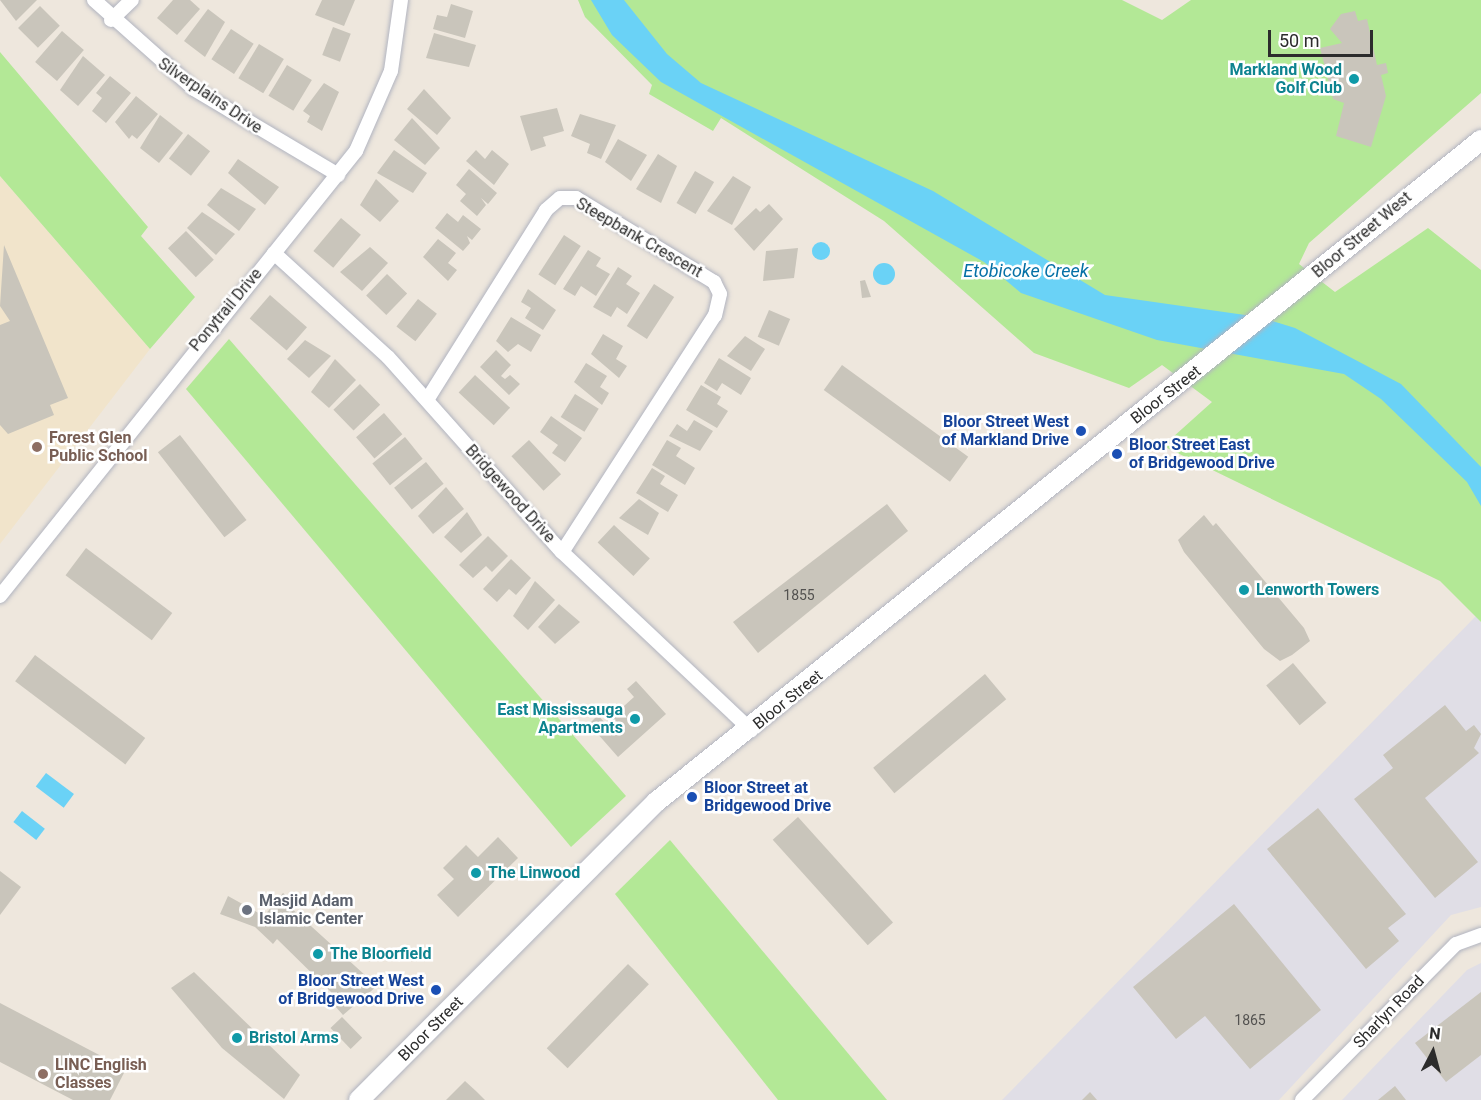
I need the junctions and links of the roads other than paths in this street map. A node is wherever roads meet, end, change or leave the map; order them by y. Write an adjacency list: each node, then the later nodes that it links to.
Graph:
1 (94, 0): 4 (street, Silverplains Drive)
2 (132, 0): 4 (street)
3 (401, 0): 6 (street, Ponytrail Drive)
4 (111, 20): 6 (street, Silverplains Drive)
5 (1481, 140): 8 (main road, Bloor Street West)
6 (338, 175): 7 (street, Ponytrail Drive)
7 (274, 253): 9 (street, Bridgewood Drive); 11 (street, Ponytrail Drive)
8 (1246, 333): 12 (main road, Bloor Street)
9 (427, 400): 10 (street, Bridgewood Drive); 10 (street, Steepbank Crescent)
10 (562, 552): 12 (street, Bridgewood Drive)
11 (0, 596)
12 (752, 730): 14 (main road, Bloor Street)
13 (1481, 935): 15 (street, Sharlyn Road)
14 (359, 1100)
15 (1302, 1100)

